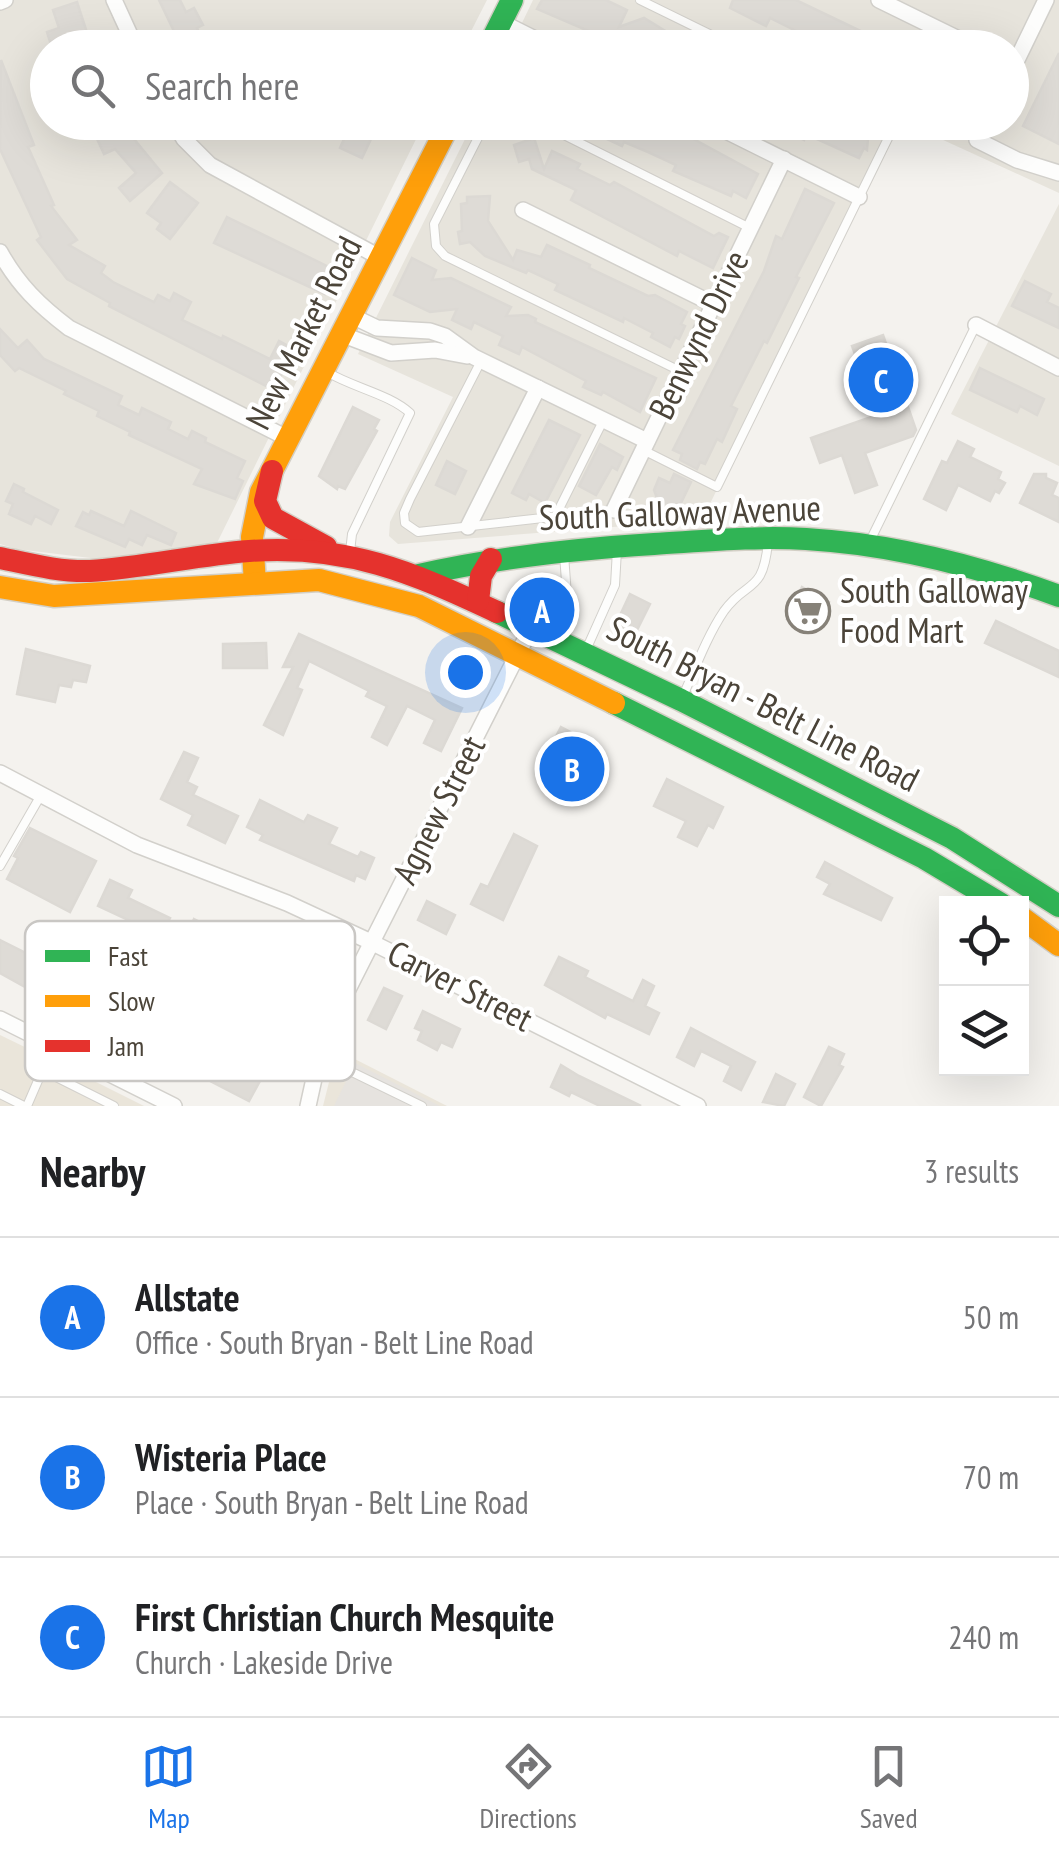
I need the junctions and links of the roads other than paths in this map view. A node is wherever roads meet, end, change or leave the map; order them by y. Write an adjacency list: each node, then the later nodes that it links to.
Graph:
1 (114, 0): 7 (street)
2 (512, 0): 6 (main road)
3 (640, 0): 10 (lane)
4 (878, 0): 11 (street)
5 (1046, 0): 12 (street)
6 (500, 22): 8 (main road); 9 (street)
7 (128, 30)
8 (496, 30)
9 (516, 30)
10 (701, 30)
11 (940, 30)
12 (1029, 33)
13 (185, 140): 26 (street)
14 (441, 140): 26 (main road, New Market Road)
15 (477, 140): 33 (lane)
16 (574, 140): 24 (lane)
17 (744, 140): 20 (street)
18 (884, 140): 22 (lane)
19 (977, 140): 21 (street)
20 (784, 160): 22 (street); 24 (street, Benwynd Drive)
21 (1059, 173)
22 (859, 197): 37 (lane)
23 (523, 210): 27 (street)
24 (750, 228): 27 (street, Benwynd Drive)
25 (0, 252): 36 (street)
26 (381, 258): 28 (main road, New Market Road)
27 (713, 304): 33 (street, Benwynd Drive)
28 (346, 324): 30 (street); 30 (street); 32 (main road, New Market Road)
29 (976, 325): 31 (street); 44 (lane)
30 (478, 359): 34 (street); 41 (lane)
31 (1059, 368)
32 (323, 370): 36 (main road, New Market Road); 47 (lane)
33 (680, 371): 37 (street, Benwynd Drive)
34 (538, 388): 35 (street); 41 (street)
35 (604, 420): 37 (street); 40 (lane)
36 (289, 439): 38 (main road, New Market Road)
37 (645, 445): 39 (street, Benwynd Drive)
38 (272, 471): 46 (main road, New Market Road); 47 (main road)
39 (614, 510): 40 (lane)
40 (554, 519): 41 (lane)
41 (468, 527)
42 (768, 538): 43 (main road, South Galloway Avenue); 44 (main road, South Galloway Avenue); 59 (lane)
43 (617, 546): 45 (main road, South Galloway Avenue); 58 (lane)
44 (868, 547): 54 (main road, South Galloway Avenue)
45 (564, 550): 48 (main road, South Galloway Avenue); 56 (lane)
46 (252, 551): 47 (main road, South Bryan - Belt Line Road); 49 (main road, South Bryan - Belt Line Road); 52 (main road, New Market Road)
47 (350, 556): 50 (main road, South Bryan - Belt Line Road)
48 (492, 558): 50 (main road, South Galloway Avenue); 55 (main road)
49 (8, 560): 53 (main road)
50 (420, 575): 51 (main road, South Galloway Avenue); 55 (main road, South Bryan - Belt Line Road)
51 (319, 580): 52 (main road, South Bryan - Belt Line Road); 57 (main road, South Bryan - Belt Line Road)
52 (255, 582): 53 (main road, South Bryan - Belt Line Road)
53 (3, 594)
54 (1059, 596)
55 (478, 601): 56 (main road, South Bryan - Belt Line Road)
56 (538, 631): 57 (street, Agnew Street); 58 (main road, South Bryan - Belt Line Road)
57 (518, 654): 60 (main road, South Bryan - Belt Line Road); 69 (street, Agnew Street)
58 (584, 654): 59 (main road, South Bryan - Belt Line Road)
59 (681, 700): 60 (main road); 65 (main road, South Bryan - Belt Line Road)
60 (667, 729): 64 (main road, South Bryan - Belt Line Road)
61 (0, 773): 62 (street, Carver Street)
62 (41, 795): 63 (lane); 66 (street, Carver Street)
63 (0, 866)
64 (988, 896)
65 (1059, 906)
66 (325, 921)
67 (1029, 923): 70 (main road)
68 (355, 935): 69 (street, Carver Street)
69 (371, 942): 71 (street, Agnew Street); 85 (street, Carver Street)
70 (1059, 945)
71 (355, 974)
72 (0, 1019): 73 (street)
73 (25, 1031)
74 (355, 1073): 84 (lane)
75 (39, 1081): 80 (lane)
76 (63, 1081): 81 (lane)
77 (124, 1081): 82 (street)
78 (314, 1081): 83 (street, Agnew Street)
79 (0, 1094): 80 (lane)
80 (25, 1106)
81 (114, 1106)
82 (174, 1106)
83 (308, 1106)
84 (422, 1106)
85 (698, 1106)

